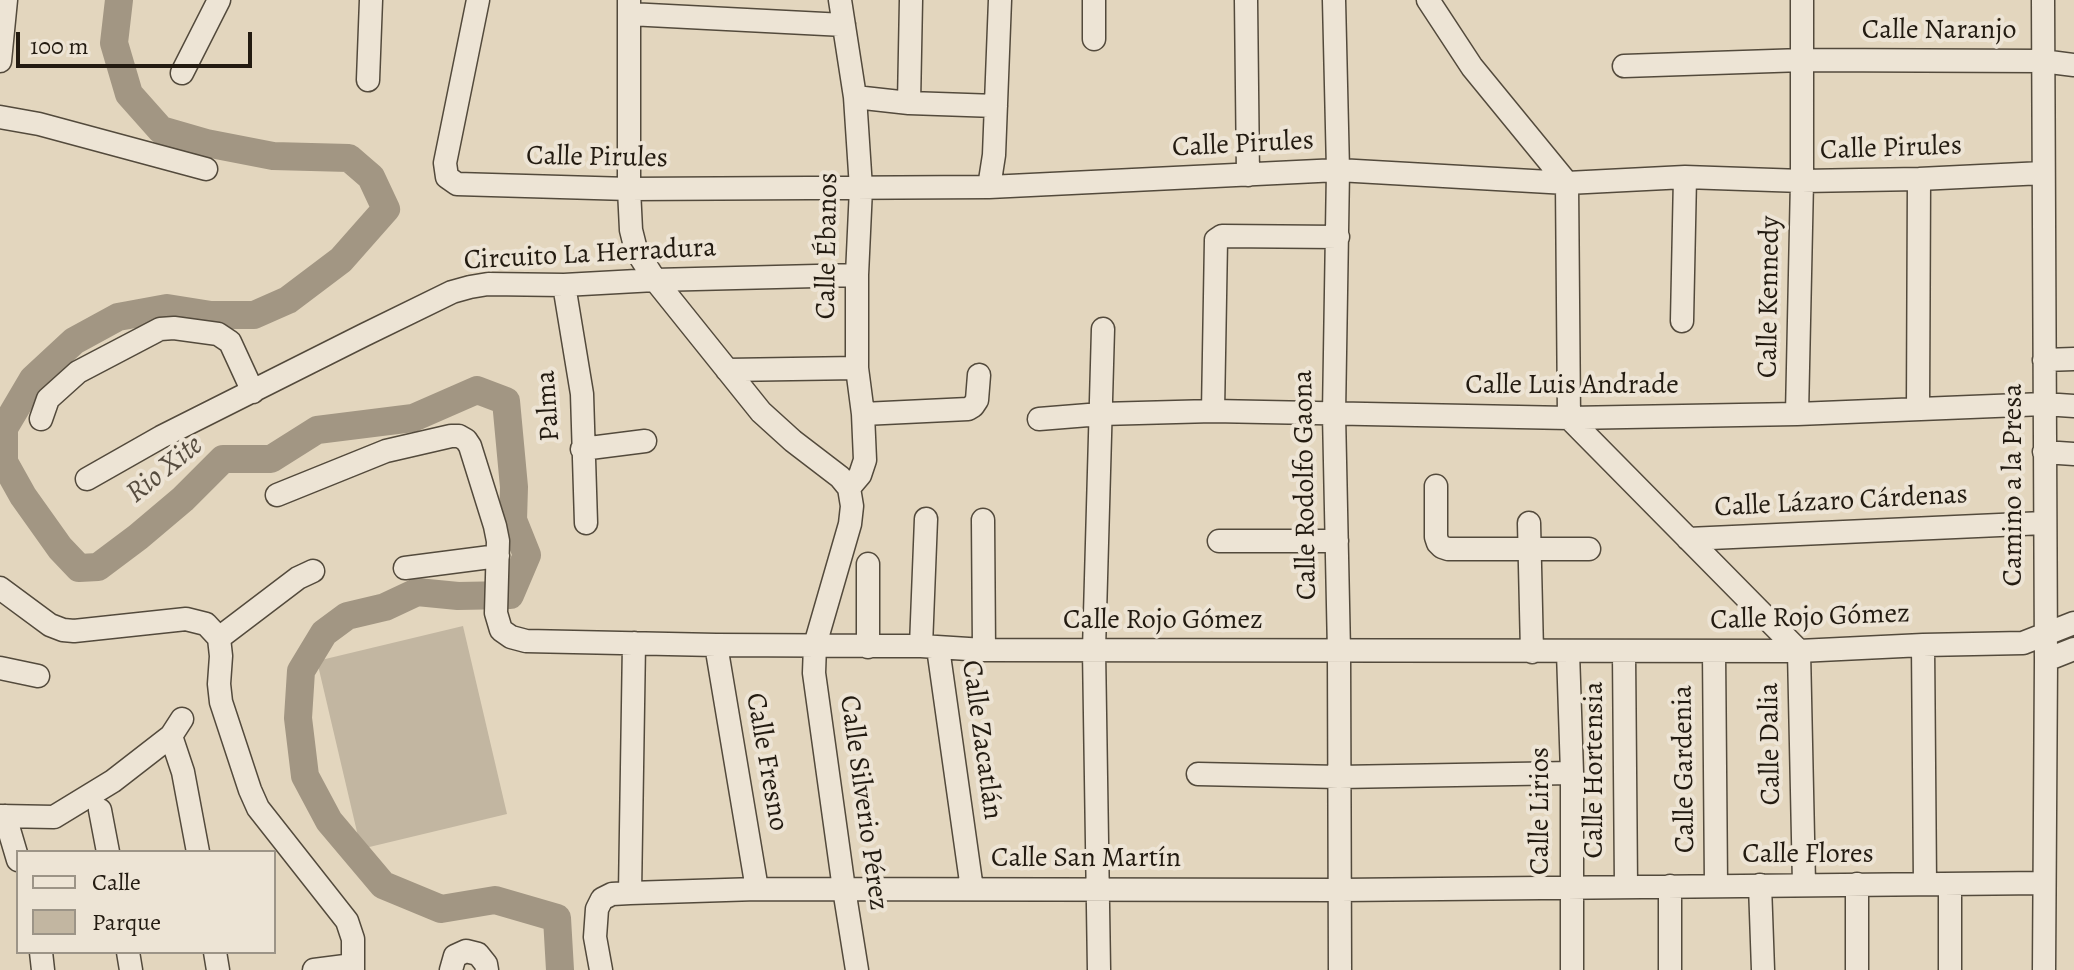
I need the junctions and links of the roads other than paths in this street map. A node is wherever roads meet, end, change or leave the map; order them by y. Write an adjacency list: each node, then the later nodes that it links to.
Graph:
1 (6, 0): 18 (street)
2 (219, 0): 22 (street)
3 (371, 0): 23 (street)
4 (478, 0): 38 (street, Calle Pirules)
5 (840, 0): 15 (street, Calle Ébanos)
6 (911, 0): 25 (street)
7 (1000, 0): 26 (street)
8 (1094, 0): 16 (street)
9 (1246, 0): 31 (street)
10 (1334, 0): 29 (street, Calle Rodolfo Gaona)
11 (1428, 0): 35 (street)
12 (1802, 0): 17 (street, Calle Kennedy)
13 (2043, 0): 19 (street, Camino a la Presa)
14 (629, 7): 15 (street); 38 (street)
15 (844, 25): 24 (street, Calle Ébanos)
16 (1094, 39)
17 (1803, 60): 19 (street, Calle Naranjo); 21 (street, Calle Naranjo); 34 (street, Calle Kennedy)
18 (0, 61)
19 (2042, 61): 20 (street, Calle Naranjo); 30 (street, Camino a la Presa)
20 (2074, 65)
21 (1624, 66)
22 (182, 73)
23 (368, 80)
24 (855, 97): 25 (street); 37 (street, Calle Ébanos)
25 (909, 103): 26 (street)
26 (996, 106): 36 (street)
27 (0, 117): 28 (street)
28 (206, 169)
29 (1338, 170): 31 (street, Calle Pirules); 35 (street, Calle Pirules); 39 (street, Calle Rodolfo Gaona)
30 (2043, 173): 33 (street, Calle Pirules); 46 (street, Camino a la Presa)
31 (1248, 175): 36 (street, Calle Pirules)
32 (1685, 177): 34 (street, Calle Pirules); 35 (street, Calle Pirules); 43 (street)
33 (1919, 179): 34 (street, Calle Pirules); 53 (street)
34 (1802, 181): 58 (street, Calle Kennedy)
35 (1567, 183): 59 (street)
36 (989, 187): 37 (street, Calle Pirules)
37 (861, 188): 38 (street, Calle Pirules); 40 (street, Calle Ébanos)
38 (629, 189): 41 (street)
39 (1338, 237): 54 (street); 57 (street, Calle Rodolfo Gaona)
40 (857, 275): 41 (street, Circuito La Herradura); 47 (street, Calle Ébanos)
41 (655, 280): 42 (street, Circuito La Herradura); 48 (street)
42 (564, 285): 50 (street, Circuito La Herradura); 63 (street, Palma)
43 (1682, 321)
44 (1103, 329): 56 (street)
45 (2074, 359): 46 (street)
46 (2044, 360): 51 (street, Camino a la Presa)
47 (857, 368): 48 (street); 55 (street, Calle Ébanos)
48 (727, 370): 68 (street)
49 (979, 375): 55 (street)
50 (253, 392): 60 (street); 66 (street, Circuito La Herradura)
51 (2044, 404): 52 (street, Calle Luis Andrade); 53 (street, Calle Luis Andrade); 64 (street, Camino a la Presa)
52 (2074, 406)
53 (1918, 409): 58 (street, Calle Luis Andrade)
54 (1213, 411): 56 (street, Calle Luis Andrade); 57 (street, Calle Luis Andrade)
55 (863, 414): 68 (street, Calle Ébanos)
56 (1101, 414): 61 (street, Calle Luis Andrade); 96 (street)
57 (1334, 414): 59 (street, Calle Luis Andrade); 77 (street, Calle Rodolfo Gaona)
58 (1797, 414): 59 (street, Calle Luis Andrade)
59 (1569, 418): 75 (street)
60 (41, 419)
61 (1039, 419)
62 (645, 441): 63 (street)
63 (582, 449): 72 (street, Palma)
64 (2044, 452): 65 (street); 74 (street, Camino a la Presa)
65 (2074, 454)
66 (87, 479)
67 (1436, 486): 78 (street)
68 (849, 488): 90 (street, Calle Silverio Pérez)
69 (277, 495): 81 (street, Calle Rojo Gómez)
70 (926, 519): 93 (street, Calle Zacatlán)
71 (983, 520): 95 (street)
72 (586, 523)
73 (1529, 523): 78 (street)
74 (2044, 523): 75 (street, Calle Lázaro Cárdenas); 86 (street, Camino a la Presa)
75 (1688, 539): 98 (street)
76 (1219, 541): 77 (street)
77 (1337, 541): 99 (street, Calle Rodolfo Gaona)
78 (1530, 549): 79 (street); 100 (street)
79 (1589, 549)
80 (868, 564): 92 (street)
81 (497, 566): 82 (street); 88 (street, Calle Rojo Gómez)
82 (405, 568)
83 (313, 571): 87 (street)
84 (0, 588): 87 (street)
85 (2074, 623): 86 (street, Calle Rojo Gómez)
86 (2045, 635): 91 (street, Calle Rojo Gómez); 103 (street, Camino a la Presa)
87 (219, 638): 130 (street)
88 (634, 643): 89 (street, Calle Rojo Gómez); 129 (street)
89 (716, 645): 90 (street, Calle Rojo Gómez); 125 (street, Calle Fresno)
90 (815, 645): 92 (street, Calle Rojo Gómez); 126 (street, Calle Silverio Pérez)
91 (1923, 645): 98 (street, Calle Rojo Gómez); 117 (street)
92 (868, 647): 93 (street, Calle Rojo Gómez)
93 (929, 647): 95 (street, Calle Rojo Gómez); 127 (street, Calle Zacatlán)
94 (2074, 649): 103 (street)
95 (984, 650): 96 (street, Calle Rojo Gómez)
96 (1094, 650): 99 (street, Calle Rojo Gómez); 124 (street)
97 (1714, 651): 98 (street, Calle Rojo Gómez); 102 (street, Calle Rojo Gómez); 119 (street, Calle Gardenia)
98 (1799, 651): 115 (street, Calle Dalia)
99 (1339, 652): 100 (street, Calle Rojo Gómez); 108 (street, Calle Rodolfo Gaona)
100 (1532, 652): 101 (street, Calle Rojo Gómez)
101 (1568, 652): 102 (street, Calle Rojo Gómez); 106 (street, Calle Lirios)
102 (1624, 653): 121 (street, Calle Hortensia)
103 (2046, 660): 114 (street, Camino a la Presa)
104 (0, 668): 105 (street)
105 (38, 676)
106 (1572, 773): 108 (street); 123 (street, Calle Lirios)
107 (1198, 774): 108 (street)
108 (1339, 777): 128 (street, Calle Rodolfo Gaona)
109 (2, 816): 110 (street); 113 (street)
110 (54, 817): 111 (street); 112 (street)
111 (107, 850)
112 (198, 850)
113 (16, 854)
114 (2044, 883): 118 (street, Calle Flores); 143 (street, Camino a la Presa)
115 (1804, 884): 116 (street, Calle Flores); 120 (street, Calle Flores)
116 (1857, 884): 117 (street, Calle Flores); 141 (street)
117 (1925, 884): 118 (street, Calle Flores)
118 (1950, 884): 142 (street)
119 (1716, 885): 120 (street, Calle Flores); 122 (street, Calle Flores)
120 (1760, 885): 140 (street)
121 (1626, 886): 122 (street, Calle Flores); 123 (street, Calle Flores)
122 (1670, 886): 139 (street)
123 (1572, 887): 128 (street, Calle San Martín); 138 (street, Calle Lirios)
124 (1098, 888): 127 (street, Calle San Martín); 128 (street, Calle San Martín); 136 (street)
125 (757, 889): 126 (street, Calle San Martín); 129 (street, Calle San Martín)
126 (844, 889): 127 (street, Calle San Martín); 135 (street, Calle Silverio Pérez)
127 (972, 889)
128 (1340, 890): 137 (street, Calle Rodolfo Gaona)
129 (630, 893): 134 (street, Calle San Martín)
130 (353, 967): 131 (street)
131 (314, 970)
132 (451, 970): 133 (street)
133 (487, 970)
134 (601, 970)
135 (857, 970)
136 (1099, 970)
137 (1340, 970)
138 (1572, 970)
139 (1670, 970)
140 (1763, 970)
141 (1857, 970)
142 (1950, 970)
143 (2044, 970)

